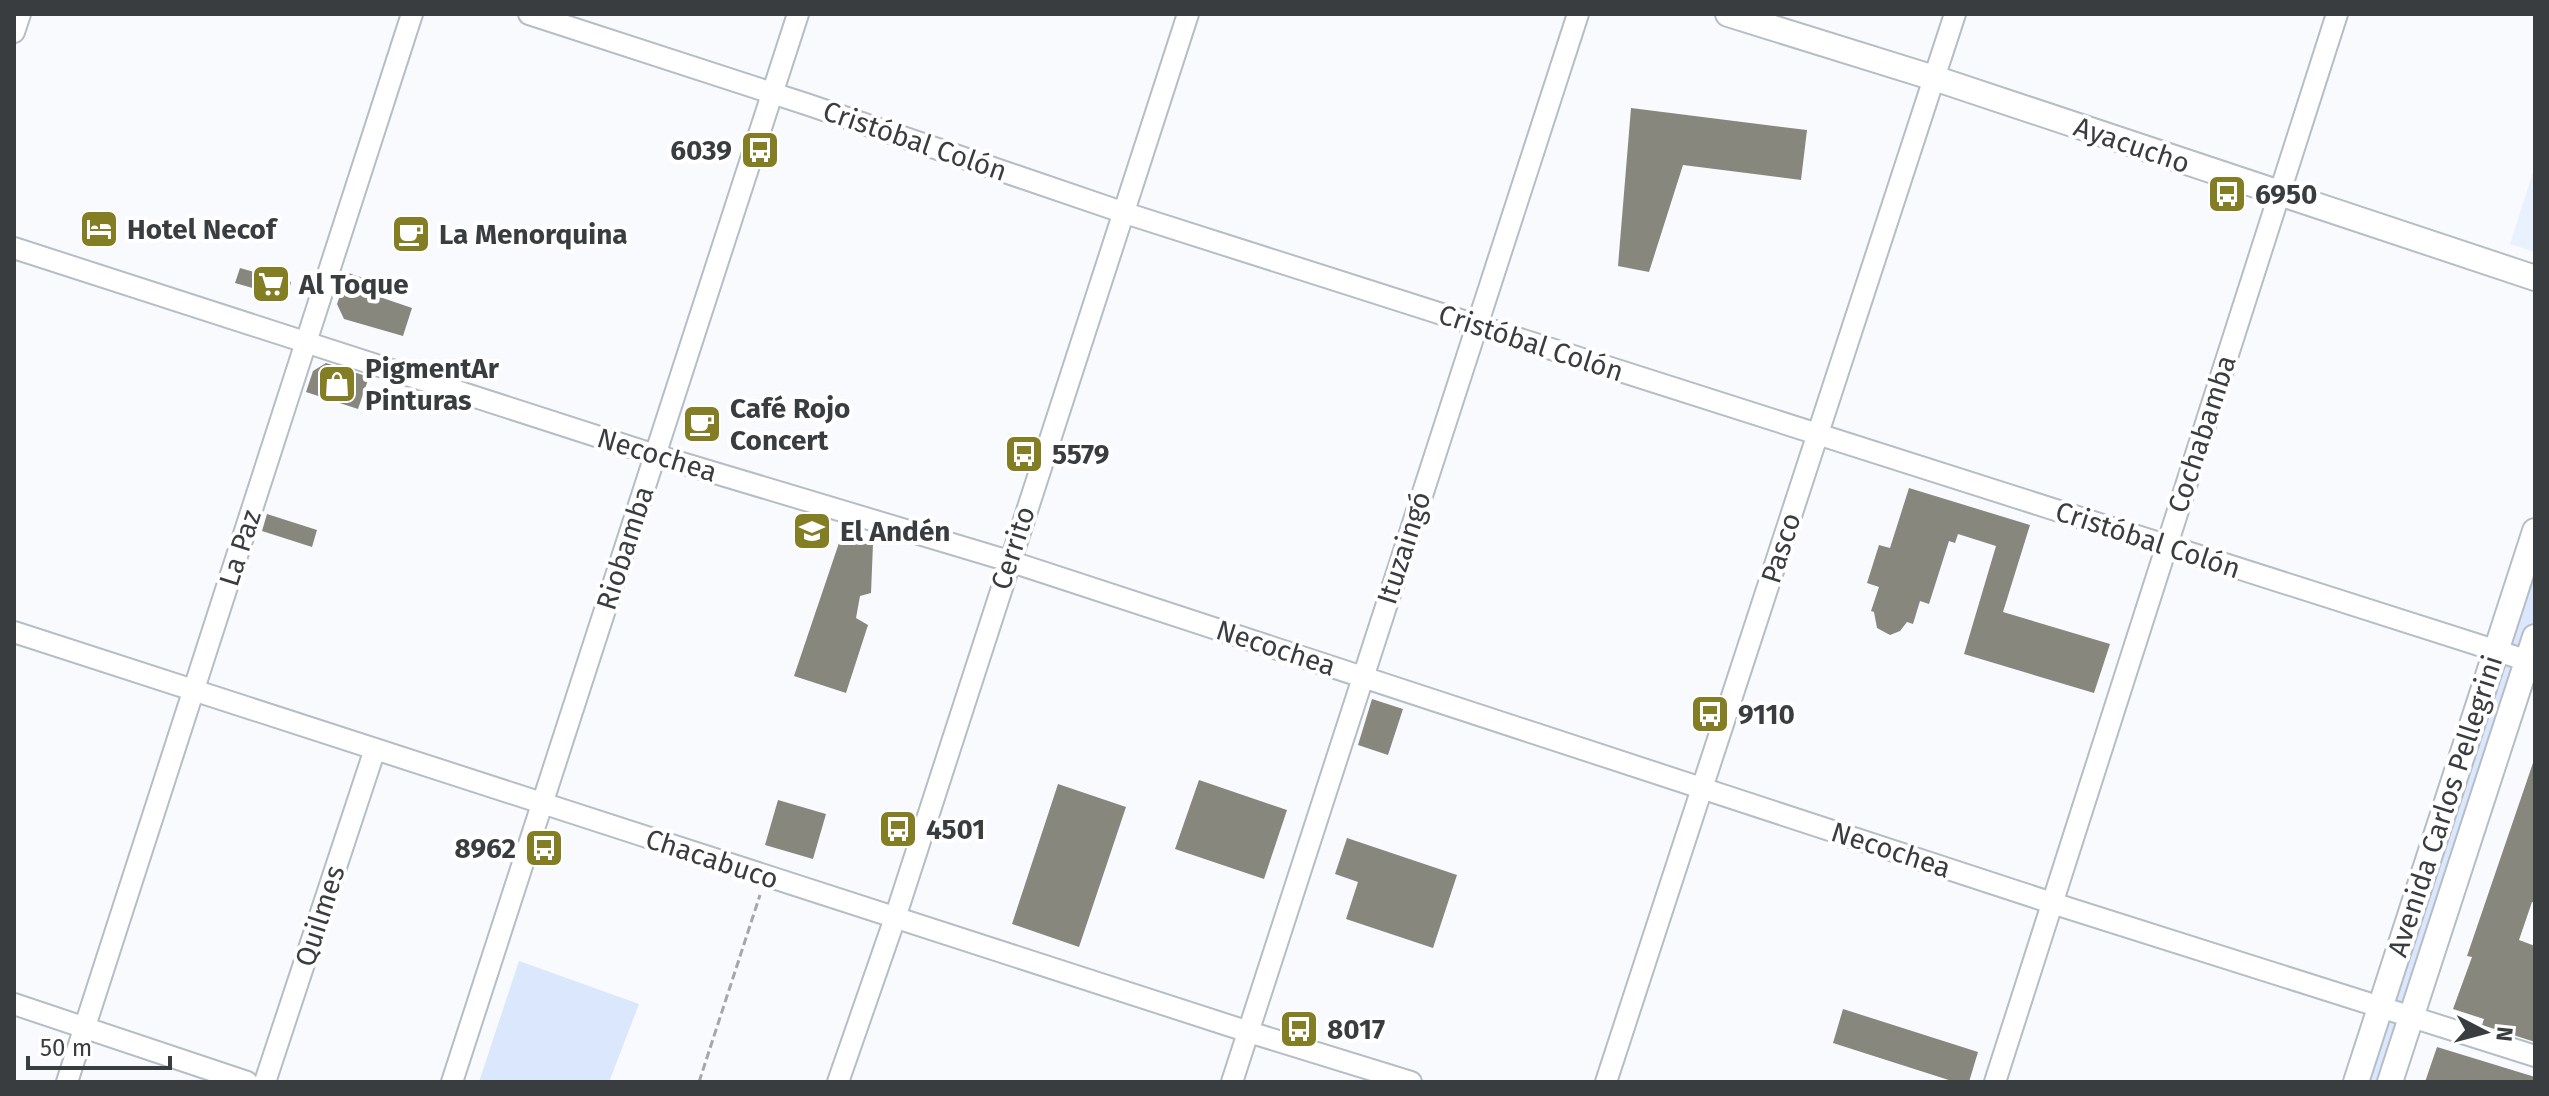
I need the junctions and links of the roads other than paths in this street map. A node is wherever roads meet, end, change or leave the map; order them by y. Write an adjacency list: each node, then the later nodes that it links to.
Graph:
1 (20, 14): 10 (street)
2 (412, 14): 18 (street, La Paz)
3 (529, 14): 12 (street, Cristóbal Colón)
4 (798, 14): 12 (street, Riobamba)
5 (1188, 14): 14 (street, Cerrito)
6 (1578, 14): 17 (street, Ituzaingó)
7 (1728, 14): 11 (main road, Ayacucho)
8 (1955, 14): 11 (street, Pasco)
9 (2337, 14): 13 (street, Cochabamba)
10 (14, 32)
11 (1934, 78): 13 (main road, Ayacucho); 19 (street, Pasco)
12 (772, 93): 14 (street, Cristóbal Colón); 20 (street, Riobamba)
13 (2280, 195): 16 (main road, Ayacucho); 22 (street, Cochabamba)
14 (1122, 212): 17 (street, Cristóbal Colón); 23 (street, Cerrito)
15 (14, 248): 18 (street, Necochea)
16 (2535, 278)
17 (1476, 325): 19 (street, Cristóbal Colón); 28 (street, Ituzaingó)
18 (306, 342): 20 (street, Necochea); 29 (street, La Paz)
19 (1818, 434): 22 (street, Cristóbal Colón); 31 (street, Pasco)
20 (655, 455): 23 (street, Necochea); 32 (street, Riobamba)
21 (2535, 531): 26 (main road, Avenida Carlos Pellegrini)
22 (2166, 545): 26 (street, Cristóbal Colón); 33 (street, Cochabamba)
23 (1009, 561): 28 (street, Necochea); 34 (street, Cerrito)
24 (14, 632): 29 (street, Chacabuco)
25 (2535, 637): 27 (main road, Avenida Carlos Pellegrini)
26 (2496, 651): 27 (street, Cristóbal Colón); 36 (main road, Avenida Carlos Pellegrini)
27 (2531, 662): 37 (main road, Avenida Carlos Pellegrini)
28 (1362, 677): 31 (street, Necochea); 39 (street, Ituzaingó)
29 (193, 690): 30 (street, Chacabuco); 38 (street, La Paz)
30 (375, 749): 32 (street, Chacabuco); 43 (street, Quilmes)
31 (1702, 788): 33 (street, Necochea); 48 (street, Pasco)
32 (543, 804): 34 (street, Chacabuco); 44 (street, Riobamba)
33 (2052, 903): 36 (street, Necochea); 49 (street, Cochabamba)
34 (895, 918): 39 (street, Chacabuco); 45 (street, Cerrito)
35 (14, 1004): 38 (street)
36 (2380, 1007): 37 (street, Necochea); 50 (main road, Avenida Carlos Pellegrini)
37 (2411, 1016): 40 (street, Necochea); 51 (main road, Avenida Carlos Pellegrini)
38 (85, 1027): 41 (street, La Paz); 42 (street)
39 (1249, 1032): 46 (street, Ituzaingó); 47 (street, Chacabuco)
40 (2535, 1056)
41 (67, 1082)
42 (247, 1082)
43 (265, 1082)
44 (452, 1082)
45 (838, 1082)
46 (1232, 1082)
47 (1411, 1082)
48 (1606, 1082)
49 (1995, 1082)
50 (2356, 1082)
51 (2390, 1082)

